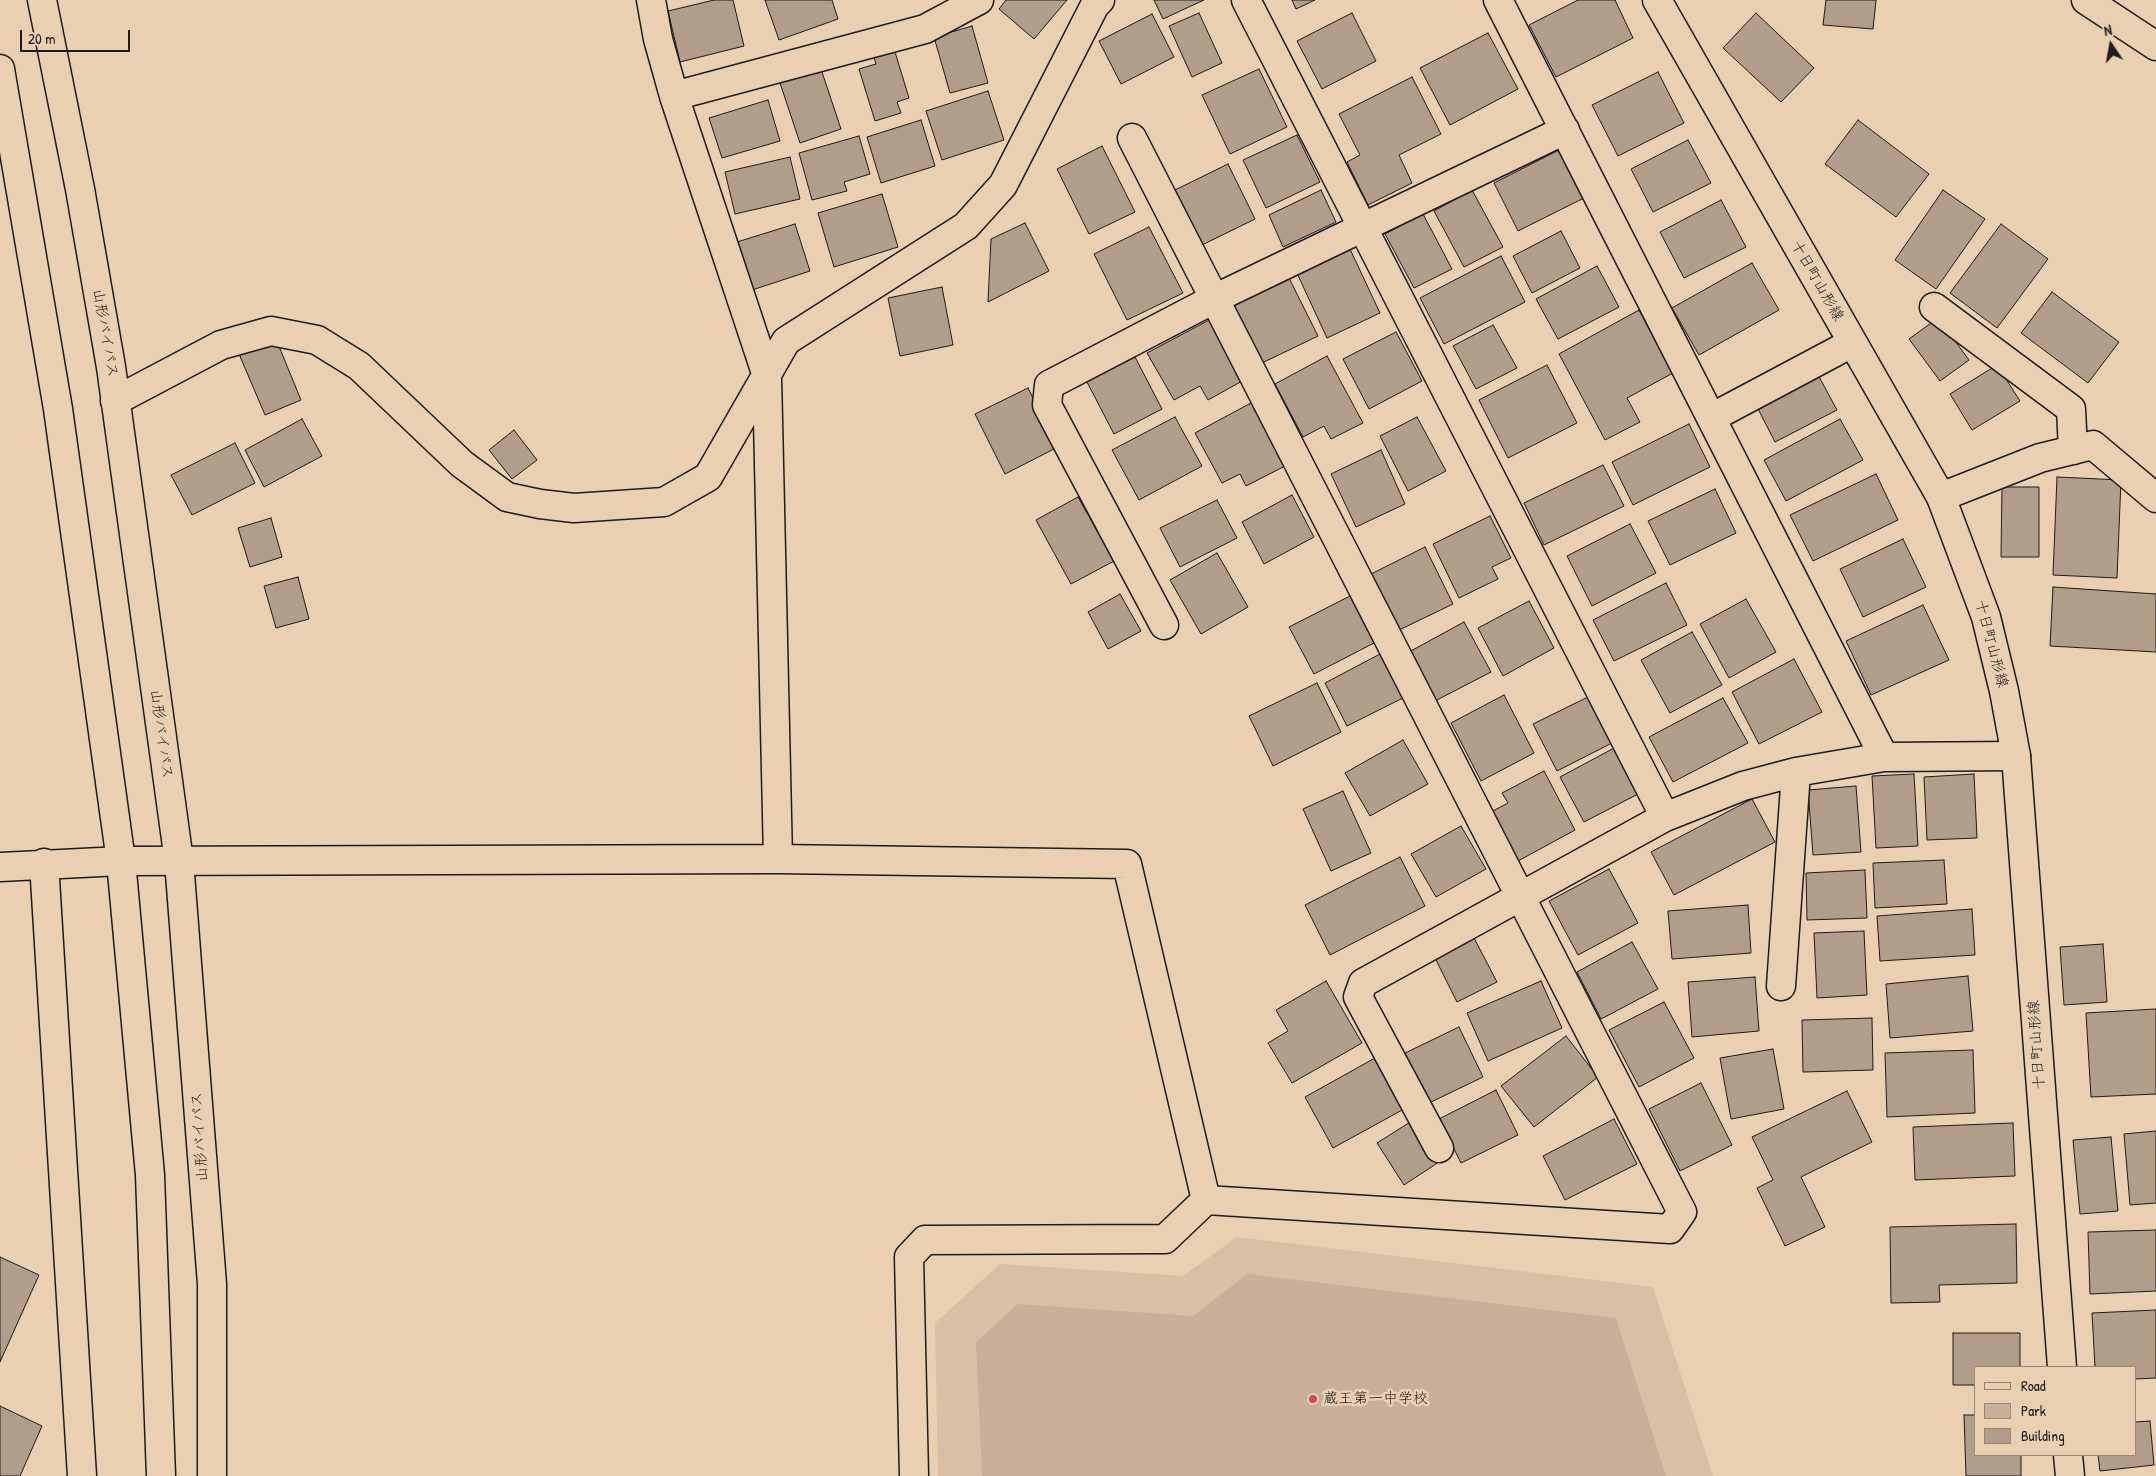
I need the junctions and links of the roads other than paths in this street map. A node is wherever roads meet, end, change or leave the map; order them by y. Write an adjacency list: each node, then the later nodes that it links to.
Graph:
1 (42, 0): 19 (main road, 山形バイパス)
2 (651, 0): 11 (main road)
3 (979, 0): 11 (main road)
4 (1100, 0): 18 (main road)
5 (1246, 0): 14 (main road)
6 (1498, 0): 12 (main road)
7 (1657, 0): 17 (main road, 十日町山形線)
8 (2086, 0): 9 (main road)
9 (2156, 46)
10 (0, 69): 30 (main road)
11 (674, 96): 18 (main road)
12 (1565, 130): 14 (main road); 20 (main road)
13 (1132, 138): 15 (main road)
14 (1362, 228): 15 (main road); 28 (main road)
15 (1214, 299): 24 (main road); 34 (main road)
16 (1934, 307): 21 (main road)
17 (1852, 343): 20 (main road); 22 (main road, 十日町山形線)
18 (767, 376): 19 (main road); 29 (main road)
19 (115, 401): 31 (main road, 山形バイパス)
20 (1711, 418): 26 (main road)
21 (2073, 450): 22 (main road); 23 (main road)
22 (1941, 497): 25 (main road, 十日町山形線)
23 (2156, 498)
24 (1164, 625)
25 (2016, 756): 26 (main road); 38 (main road, 十日町山形線)
26 (1884, 757): 27 (main road)
27 (1796, 772): 28 (main road); 35 (main road)
28 (1665, 817): 34 (main road)
29 (778, 859): 31 (main road); 37 (main road)
30 (121, 861): 31 (main road); 32 (main road); 41 (main road)
31 (179, 861): 42 (main road, 山形バイパス)
32 (44, 863): 33 (main road); 40 (main road)
33 (0, 867)
34 (1520, 897): 36 (main road); 37 (main road)
35 (1782, 986)
36 (1439, 1148)
37 (1206, 1200): 43 (main road)
38 (2062, 1366)
39 (2068, 1456): 44 (main road)
40 (82, 1476)
41 (160, 1476)
42 (212, 1476)
43 (914, 1476)
44 (2070, 1476)

